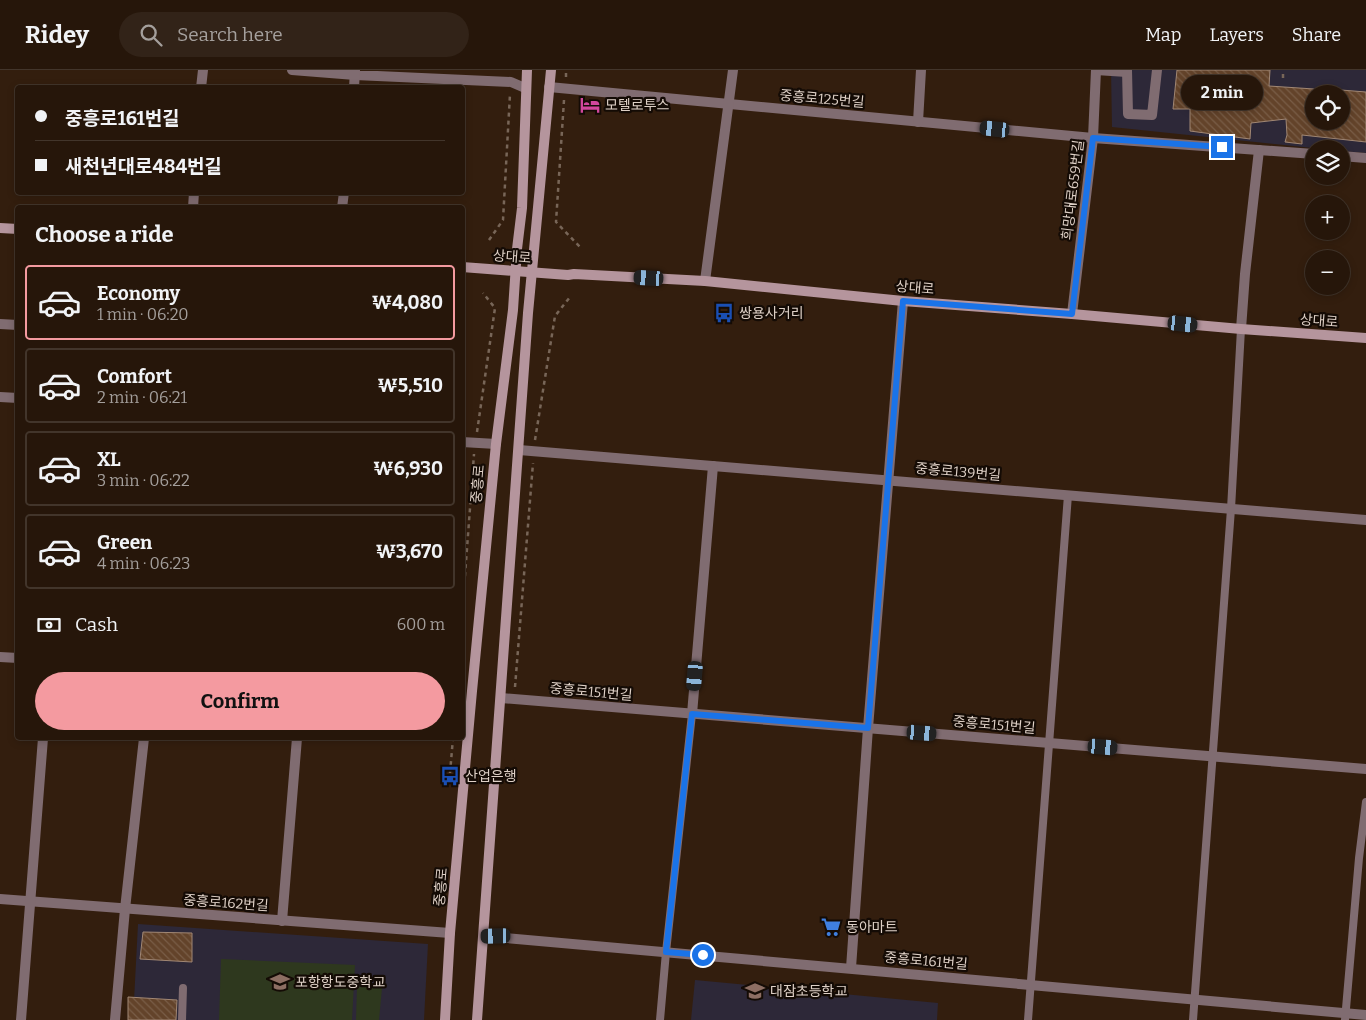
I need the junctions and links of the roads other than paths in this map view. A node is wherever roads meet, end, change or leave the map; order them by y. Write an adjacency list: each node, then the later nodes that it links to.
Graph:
1 (202, 70): 11 (street)
2 (292, 70): 10 (street)
3 (527, 70): 13 (main road, 중흥로)
4 (551, 70): 12 (main road)
5 (733, 70): 14 (street)
6 (921, 70): 15 (street)
7 (1096, 70): 9 (street); 16 (street, 희망대로659번길)
8 (1157, 70): 9 (street)
9 (1127, 71)
10 (355, 73): 13 (street)
11 (201, 85)
12 (549, 87): 14 (street, 중흥로125번길); 25 (main road)
13 (525, 88): 24 (main road, 중흥로)
14 (730, 104): 15 (street, 중흥로125번길); 26 (street)
15 (918, 122): 16 (street, 중흥로125번길)
16 (1093, 138): 17 (street, 중흥로125번길); 28 (street, 희망대로659번길)
17 (1259, 150): 18 (street, 중흥로125번길); 31 (street)
18 (1305, 153)
19 (1350, 157): 20 (street)
20 (1366, 158)
21 (0, 228): 22 (main road)
22 (15, 229)
23 (465, 266): 24 (main road, 상대로)
24 (516, 270): 25 (main road, 상대로); 36 (main road, 중흥로)
25 (532, 272): 26 (main road, 상대로); 37 (main road)
26 (705, 281): 27 (main road, 상대로)
27 (903, 301): 28 (main road, 상대로); 39 (street)
28 (1072, 314): 31 (main road, 상대로)
29 (0, 324): 30 (street)
30 (15, 325)
31 (1241, 329): 32 (main road, 상대로); 41 (lane)
32 (1366, 338)
33 (0, 397): 34 (street)
34 (15, 398)
35 (465, 442): 36 (street)
36 (496, 444): 45 (main road, 중흥로)
37 (519, 450): 38 (street, 중흥로139번길); 46 (main road)
38 (713, 466): 39 (street, 중흥로139번길); 47 (street)
39 (888, 480): 40 (street, 중흥로139번길); 49 (street)
40 (1068, 495): 41 (street, 중흥로139번길); 54 (lane)
41 (1232, 509): 42 (street, 중흥로139번길); 55 (lane)
42 (1366, 520)
43 (0, 657): 44 (street)
44 (15, 658)
45 (467, 696): 48 (main road, 중흥로)
46 (501, 698): 47 (street, 중흥로151번길); 63 (main road)
47 (692, 714): 49 (street, 중흥로151번길); 64 (lane)
48 (465, 724)
49 (868, 728): 54 (street, 중흥로151번길); 65 (street)
50 (43, 740): 59 (street)
51 (144, 740): 60 (street)
52 (297, 740): 61 (street)
53 (464, 740): 62 (main road, 중흥로)
54 (1048, 743): 55 (street, 중흥로151번길); 66 (lane)
55 (1213, 756): 56 (street, 중흥로151번길); 68 (lane)
56 (1366, 769)
57 (1366, 802): 70 (lane)
58 (0, 899): 59 (street, 중흥로162번길)
59 (30, 901): 60 (street, 중흥로162번길); 71 (street)
60 (125, 909): 61 (street, 중흥로162번길); 72 (street)
61 (282, 921): 62 (street, 중흥로162번길)
62 (450, 933): 74 (main road, 중흥로)
63 (484, 936): 64 (street, 중흥로161번길); 75 (main road)
64 (666, 952): 65 (street, 중흥로161번길); 76 (lane)
65 (851, 968): 66 (street, 중흥로161번길)
66 (1030, 984): 68 (street, 중흥로161번길); 77 (lane)
67 (183, 988): 73 (lane)
68 (1196, 999): 70 (street, 중흥로161번길); 78 (lane)
69 (1366, 1015): 70 (street, 중흥로161번길)
70 (1346, 1017)
71 (21, 1020)
72 (115, 1020)
73 (182, 1020)
74 (445, 1020)
75 (476, 1020)
76 (660, 1020)
77 (1028, 1020)
78 (1193, 1020)

